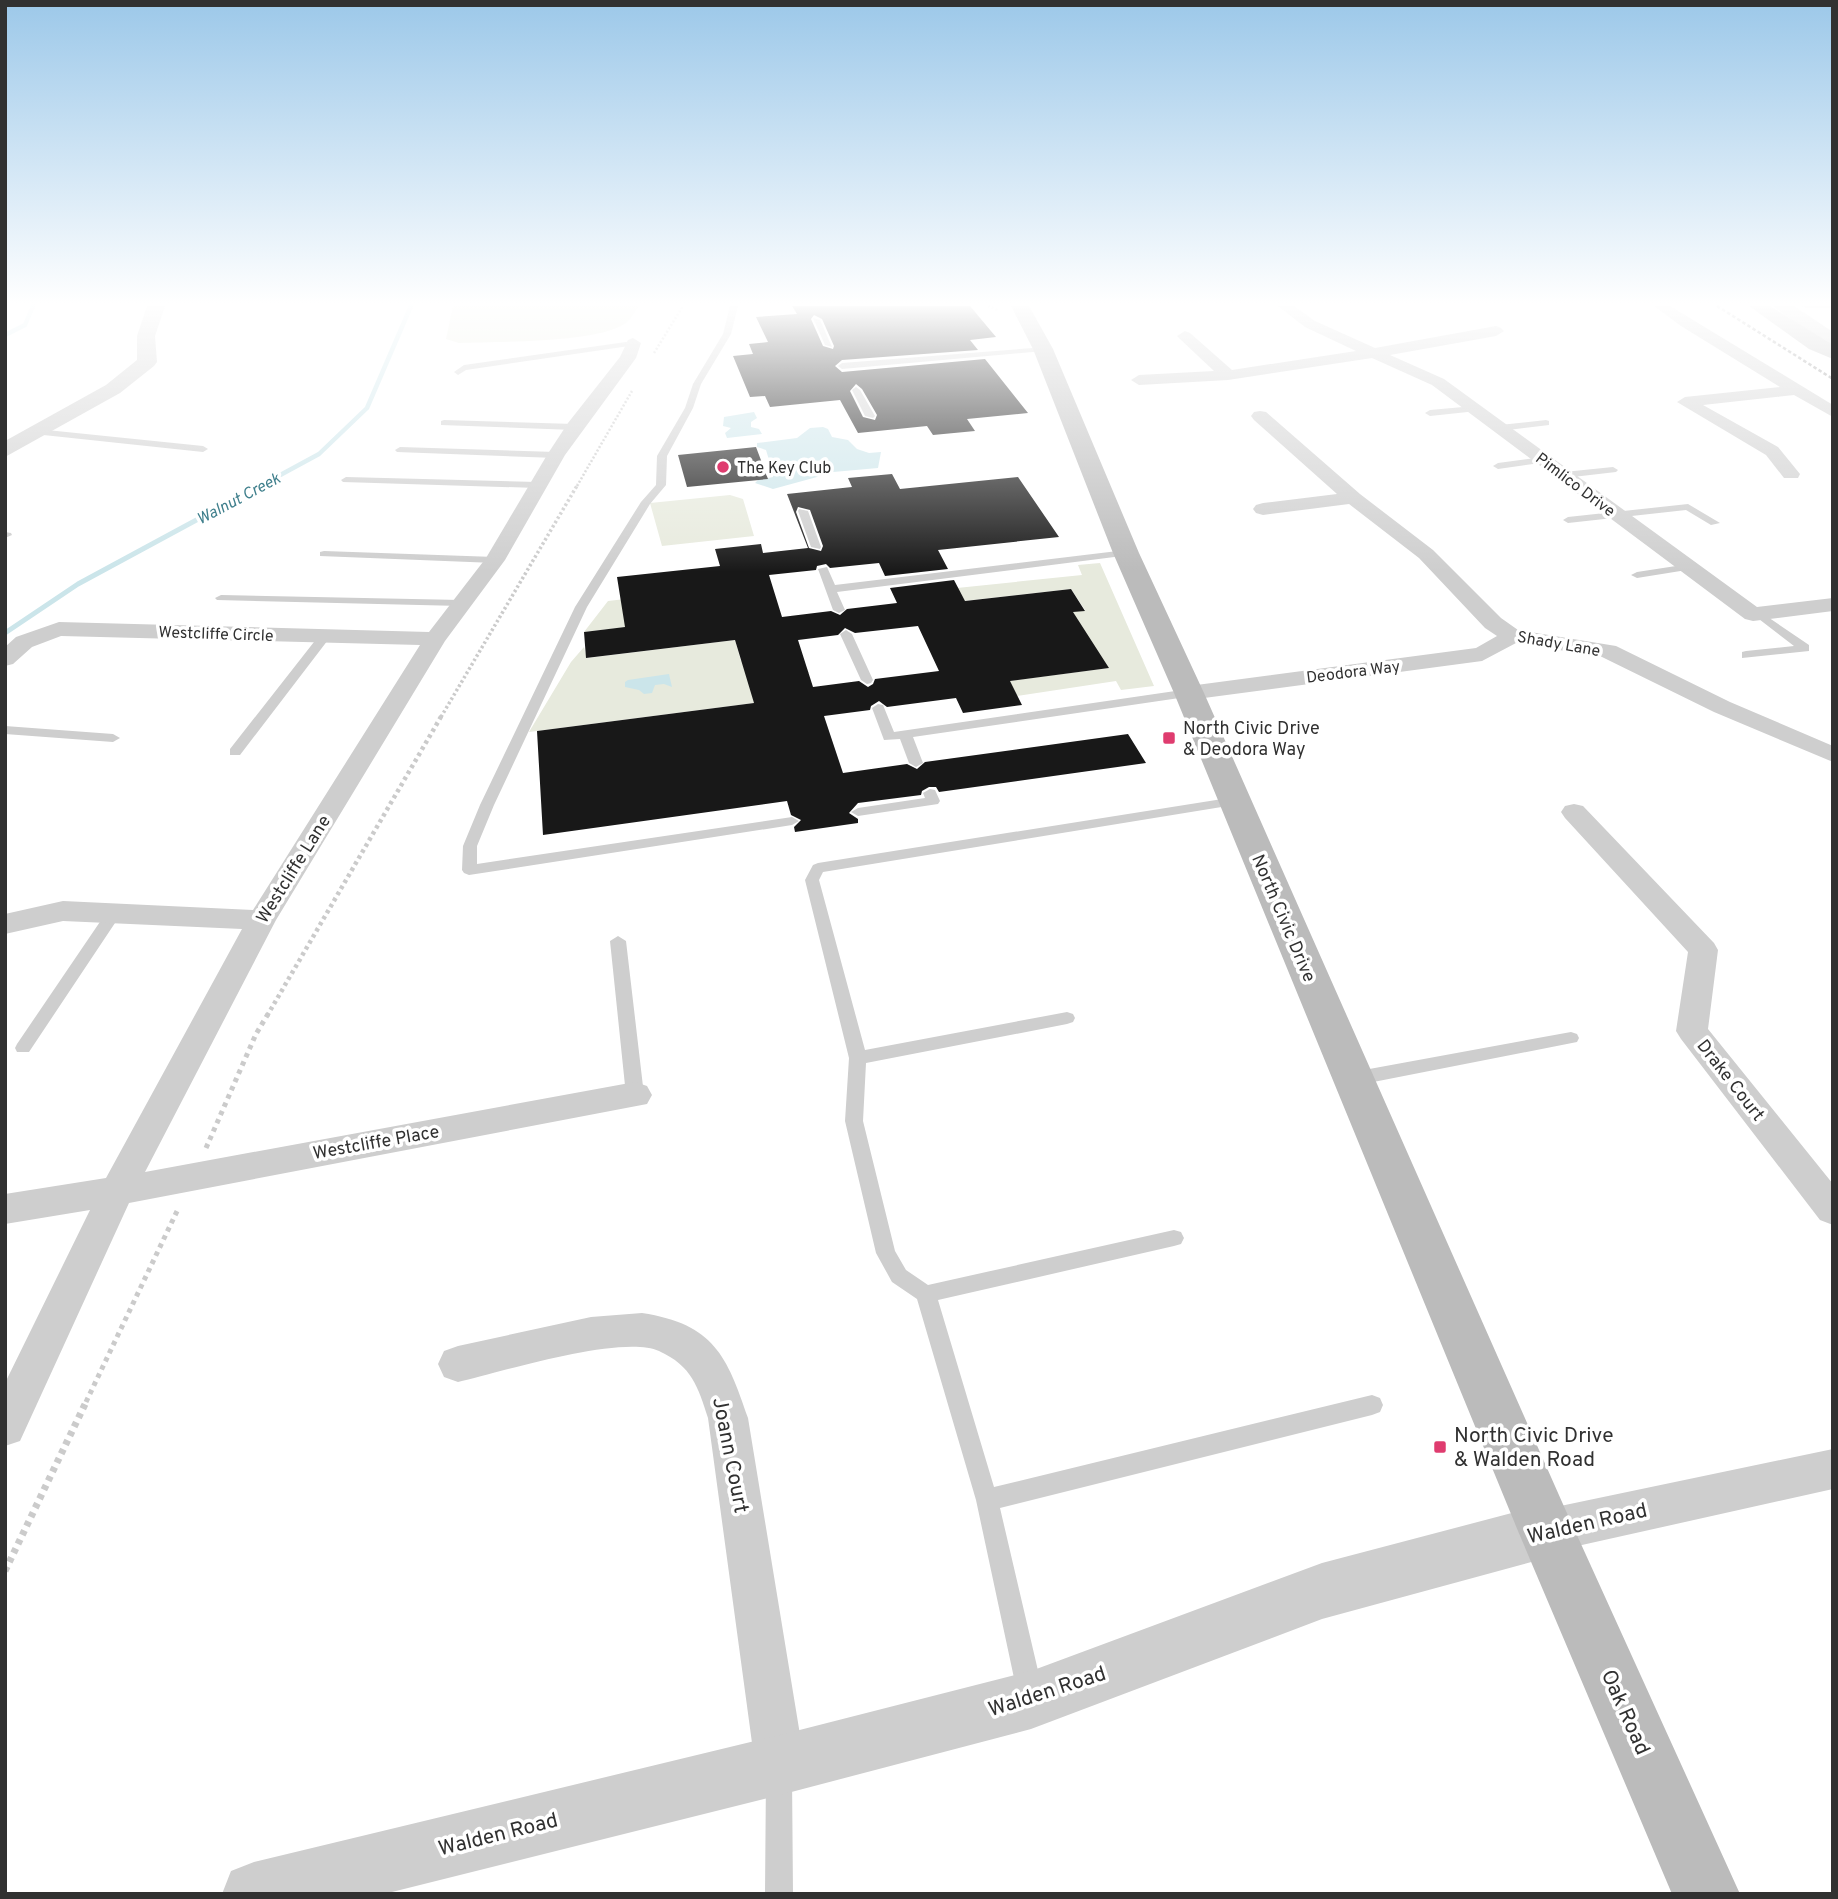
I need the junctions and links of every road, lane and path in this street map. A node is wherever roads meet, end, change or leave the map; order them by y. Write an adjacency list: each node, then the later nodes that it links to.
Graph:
1 (103, 395): 19 (street)
2 (599, 395): 17 (street, Westcliffe Lane)
3 (630, 395): 80 (path)
4 (693, 395): 69 (lane)
5 (858, 395): 13 (lane)
6 (1061, 395): 38 (main road, North Civic Drive)
7 (1455, 395): 10 (street, Pimlico Drive)
8 (1753, 395): 27 (street)
9 (1804, 395): 11 (street)
10 (1474, 409): 12 (lane); 18 (street, Pimlico Drive)
11 (1833, 412)
12 (1430, 414)
13 (870, 416)
14 (1260, 416): 31 (street, Shady Lane)
15 (444, 423): 17 (lane)
16 (1546, 423): 18 (lane)
17 (574, 427): 23 (street, Westcliffe Lane)
18 (1500, 428): 24 (street, Pimlico Drive)
19 (37, 432): 20 (lane); 21 (street)
20 (204, 449)
21 (5, 450)
22 (400, 450): 23 (lane)
23 (556, 455): 30 (street, Westcliffe Lane)
24 (1544, 460): 25 (lane); 28 (street, Pimlico Drive)
25 (1498, 466)
26 (1613, 470): 28 (lane)
27 (1791, 474)
28 (1564, 475): 34 (street, Pimlico Drive)
29 (346, 480): 30 (lane)
30 (537, 485): 40 (street, Westcliffe Lane)
31 (1353, 498): 32 (street); 52 (street, Shady Lane)
32 (1263, 509)
33 (803, 511): 37 (lane)
34 (1616, 513): 35 (lane); 36 (lane); 41 (street, Pimlico Drive)
35 (1569, 520)
36 (1715, 523)
37 (816, 547)
38 (1126, 553): 44 (lane); 57 (main road, North Civic Drive)
39 (324, 554): 40 (lane)
40 (495, 560): 46 (street, Westcliffe Lane)
41 (1689, 567): 43 (lane); 49 (street, Pimlico Drive)
42 (823, 569): 44 (lane)
43 (1637, 575)
44 (831, 589): 48 (lane)
45 (221, 598): 46 (lane)
46 (461, 603): 53 (street, Westcliffe Lane)
47 (1833, 604): 49 (street)
48 (839, 610)
49 (1759, 614): 54 (lane)
50 (846, 634): 56 (lane)
51 (325, 636): 53 (street, Westcliffe Circle); 55 (street, Westcliffe Circle); 62 (lane)
52 (1512, 636): 57 (street, Deodora Way); 63 (street, Shady Lane)
53 (435, 639): 71 (street, Westcliffe Lane)
54 (1746, 655)
55 (5, 659)
56 (867, 680)
57 (1189, 693): 60 (lane); 66 (main road, North Civic Drive)
58 (878, 708): 60 (lane)
59 (5, 730): 61 (lane)
60 (905, 734): 64 (lane)
61 (113, 738)
62 (235, 752)
63 (1833, 755)
64 (916, 763)
65 (930, 793): 67 (lane)
66 (1235, 801): 77 (lane); 78 (main road, North Civic Drive)
67 (858, 812)
68 (1574, 812): 83 (street, Drake Court)
69 (792, 821)
70 (113, 914): 71 (street); 72 (street); 76 (lane)
71 (261, 920): 81 (street, Westcliffe Lane)
72 (5, 924)
73 (618, 941): 79 (lane)
74 (1067, 1018): 77 (lane)
75 (1571, 1038): 78 (lane)
76 (23, 1048)
77 (858, 1058): 85 (lane)
78 (1353, 1079): 91 (main road, North Civic Drive)
79 (635, 1095): 80 (street, Westcliffe Place)
80 (194, 1175): 81 (street, Westcliffe Place); 92 (path)
81 (117, 1191): 82 (street, Westcliffe Place); 88 (street, Westcliffe Lane)
82 (5, 1209)
83 (1833, 1210)
84 (1174, 1238): 85 (lane)
85 (926, 1294): 90 (lane)
86 (458, 1364): 94 (street, Joann Court)
87 (1372, 1405): 90 (lane)
88 (5, 1427)
89 (1833, 1469): 91 (street, Walden Road)
90 (987, 1500): 93 (lane)
91 (1546, 1531): 93 (street, Walden Road); 97 (main road, Oak Road)
92 (5, 1571)
93 (1031, 1700): 94 (street, Walden Road)
94 (780, 1766): 95 (street, Walden Road); 96 (lane)
95 (254, 1894)
96 (779, 1894)
97 (1706, 1894)

